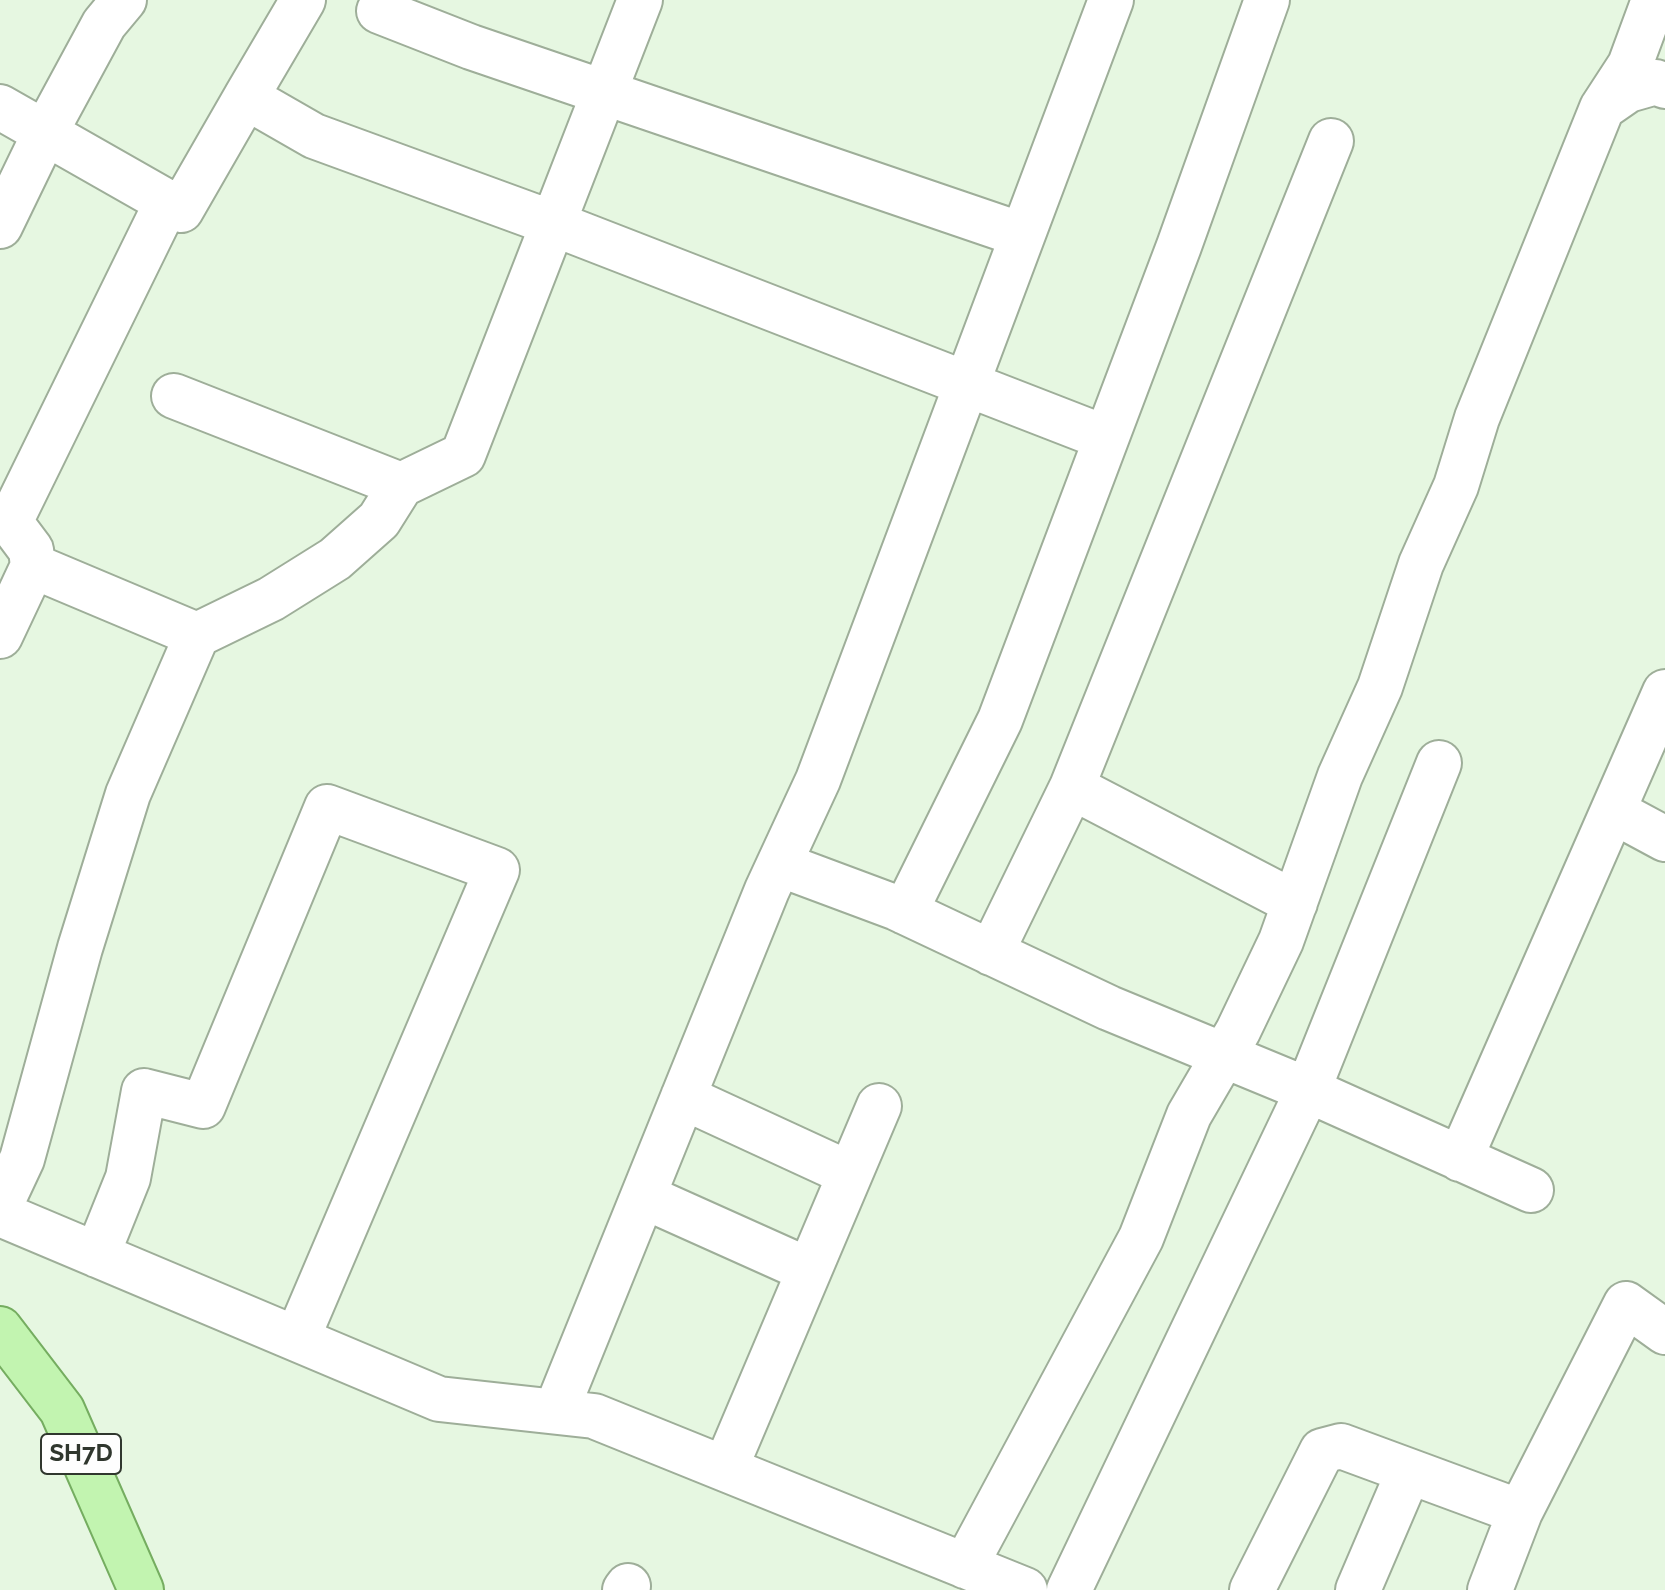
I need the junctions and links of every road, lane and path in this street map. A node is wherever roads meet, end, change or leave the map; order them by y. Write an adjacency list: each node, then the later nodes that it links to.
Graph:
1 (124, 0): 13 (street)
2 (303, 0): 10 (street)
3 (640, 0): 9 (street)
4 (1111, 0): 18 (street)
5 (1267, 0): 21 (street)
6 (1654, 0): 12 (street)
7 (379, 11): 9 (street)
8 (1665, 86): 12 (street)
9 (604, 90): 16 (street); 18 (street)
10 (246, 97): 15 (street); 16 (street)
11 (0, 107): 13 (street)
12 (1602, 108): 32 (street)
13 (45, 133): 15 (street); 17 (street)
14 (1331, 141): 28 (street)
15 (167, 202): 23 (street)
16 (552, 223): 19 (street); 22 (street)
17 (0, 226)
18 (1022, 235): 19 (street)
19 (966, 384): 21 (street); 31 (street)
20 (174, 396): 22 (street)
21 (1106, 438): 33 (street)
22 (401, 485): 24 (street)
23 (33, 566): 24 (street); 25 (street)
24 (197, 635): 43 (street)
25 (0, 636)
26 (1665, 692): 29 (street)
27 (1439, 763): 36 (street)
28 (1072, 787): 32 (street); 34 (street)
29 (1613, 811): 30 (street); 39 (street)
30 (1665, 839)
31 (779, 864): 33 (street); 37 (street)
32 (1295, 903): 35 (street)
33 (905, 912): 34 (street)
34 (991, 953): 35 (street)
35 (1223, 1055): 36 (street); 54 (street)
36 (1308, 1090): 39 (street); 57 (street)
37 (683, 1097): 40 (street); 42 (street)
38 (879, 1106): 40 (street)
39 (1460, 1159): 41 (street)
40 (850, 1174): 46 (street)
41 (1531, 1190)
42 (643, 1196): 46 (street); 50 (street)
43 (0, 1206)
44 (0, 1214): 45 (street)
45 (97, 1255): 49 (street); 49 (street)
46 (808, 1270): 51 (street)
47 (0, 1329): 55 (main road, SH7D)
48 (1665, 1332): 53 (street)
49 (297, 1339): 50 (street)
50 (556, 1411): 51 (street)
51 (725, 1469): 54 (street)
52 (1409, 1471): 53 (street); 58 (street); 59 (street)
53 (1520, 1512): 60 (street)
54 (965, 1566): 56 (street)
55 (141, 1590)
56 (1025, 1590)
57 (1069, 1590)
58 (1252, 1590)
59 (1358, 1590)
60 (1490, 1590)

